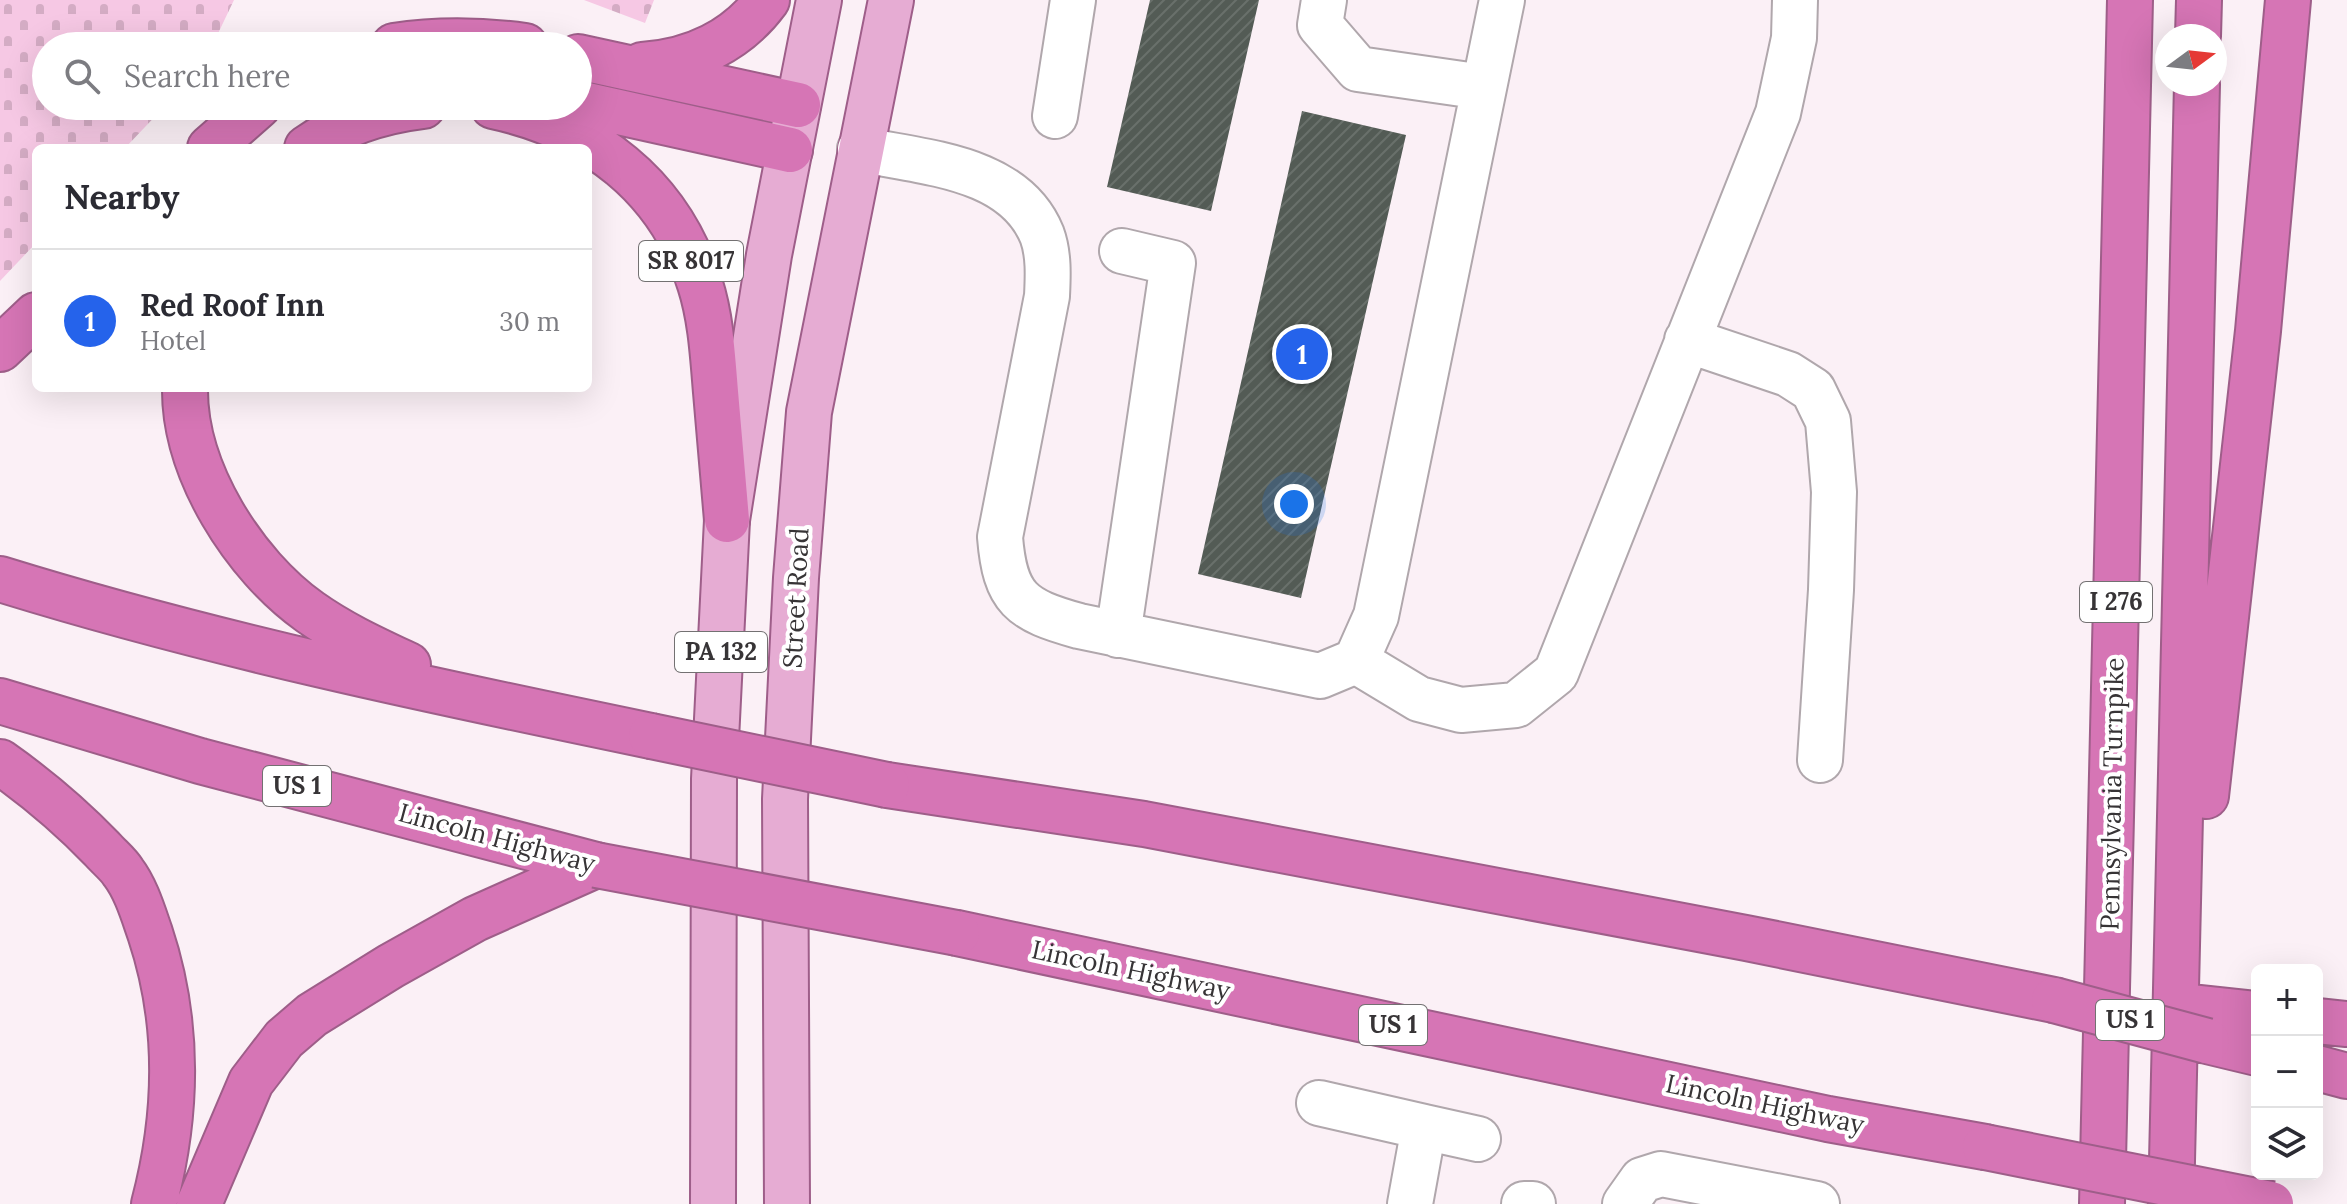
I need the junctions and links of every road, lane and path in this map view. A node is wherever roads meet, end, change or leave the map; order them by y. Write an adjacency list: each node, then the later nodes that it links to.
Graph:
1 (767, 0): 13 (highway)
2 (819, 0): 16 (main road, PA 132)
3 (891, 0): 24 (main road, Street Road / PA 132)
4 (1073, 0): 18 (lane)
5 (1324, 0): 14 (lane)
6 (1502, 0): 14 (lane)
7 (1795, 0): 28 (lane)
8 (2130, 0): 58 (highway, Pennsylvania Turnpike / I 276)
9 (2199, 0): 11 (highway)
10 (2288, 0): 47 (highway)
11 (2198, 24)
12 (592, 60): 13 (highway)
13 (621, 66): 16 (highway)
14 (1483, 87): 34 (lane)
15 (2197, 96): 47 (highway, I 276)
16 (798, 105): 24 (main road); 25 (main road, PA 132)
17 (592, 106): 25 (highway)
18 (1055, 116)
19 (242, 120): 22 (highway)
20 (364, 120): 23 (highway)
21 (545, 120): 31 (highway, SR 8017)
22 (215, 144)
23 (312, 144)
24 (860, 149): 25 (main road); 33 (lane); 54 (main road, Street Road / PA 132)
25 (790, 150): 31 (main road, PA 132)
26 (1122, 251): 33 (lane)
27 (32, 319): 29 (highway)
28 (1687, 340): 34 (lane); 37 (lane)
29 (0, 349)
30 (185, 392): 36 (highway)
31 (727, 520): 53 (main road, PA 132)
32 (0, 579): 36 (highway, US 1)
33 (1118, 635): 34 (lane)
34 (1356, 661)
35 (0, 701): 39 (highway, Lincoln Highway / US 1)
36 (486, 702): 42 (highway, US 1, bridge)
37 (1820, 760)
38 (0, 762): 51 (highway)
39 (596, 865): 52 (highway); 60 (highway, Lincoln Highway / US 1, bridge)
40 (2251, 1015): 42 (highway)
41 (2323, 1022): 43 (highway)
42 (2199, 1024): 44 (highway, US 1)
43 (2347, 1024)
44 (2251, 1050)
45 (2323, 1070): 46 (highway)
46 (2347, 1076)
47 (2174, 1088): 59 (highway, I 276)
48 (1319, 1103): 49 (lane)
49 (1424, 1127): 50 (lane); 55 (lane)
50 (1478, 1139)
51 (154, 1204)
52 (199, 1204)
53 (713, 1204)
54 (787, 1204)
55 (1410, 1204)
56 (1625, 1204): 57 (lane)
57 (1817, 1204)
58 (2102, 1204)
59 (2171, 1204)
60 (2271, 1204)

